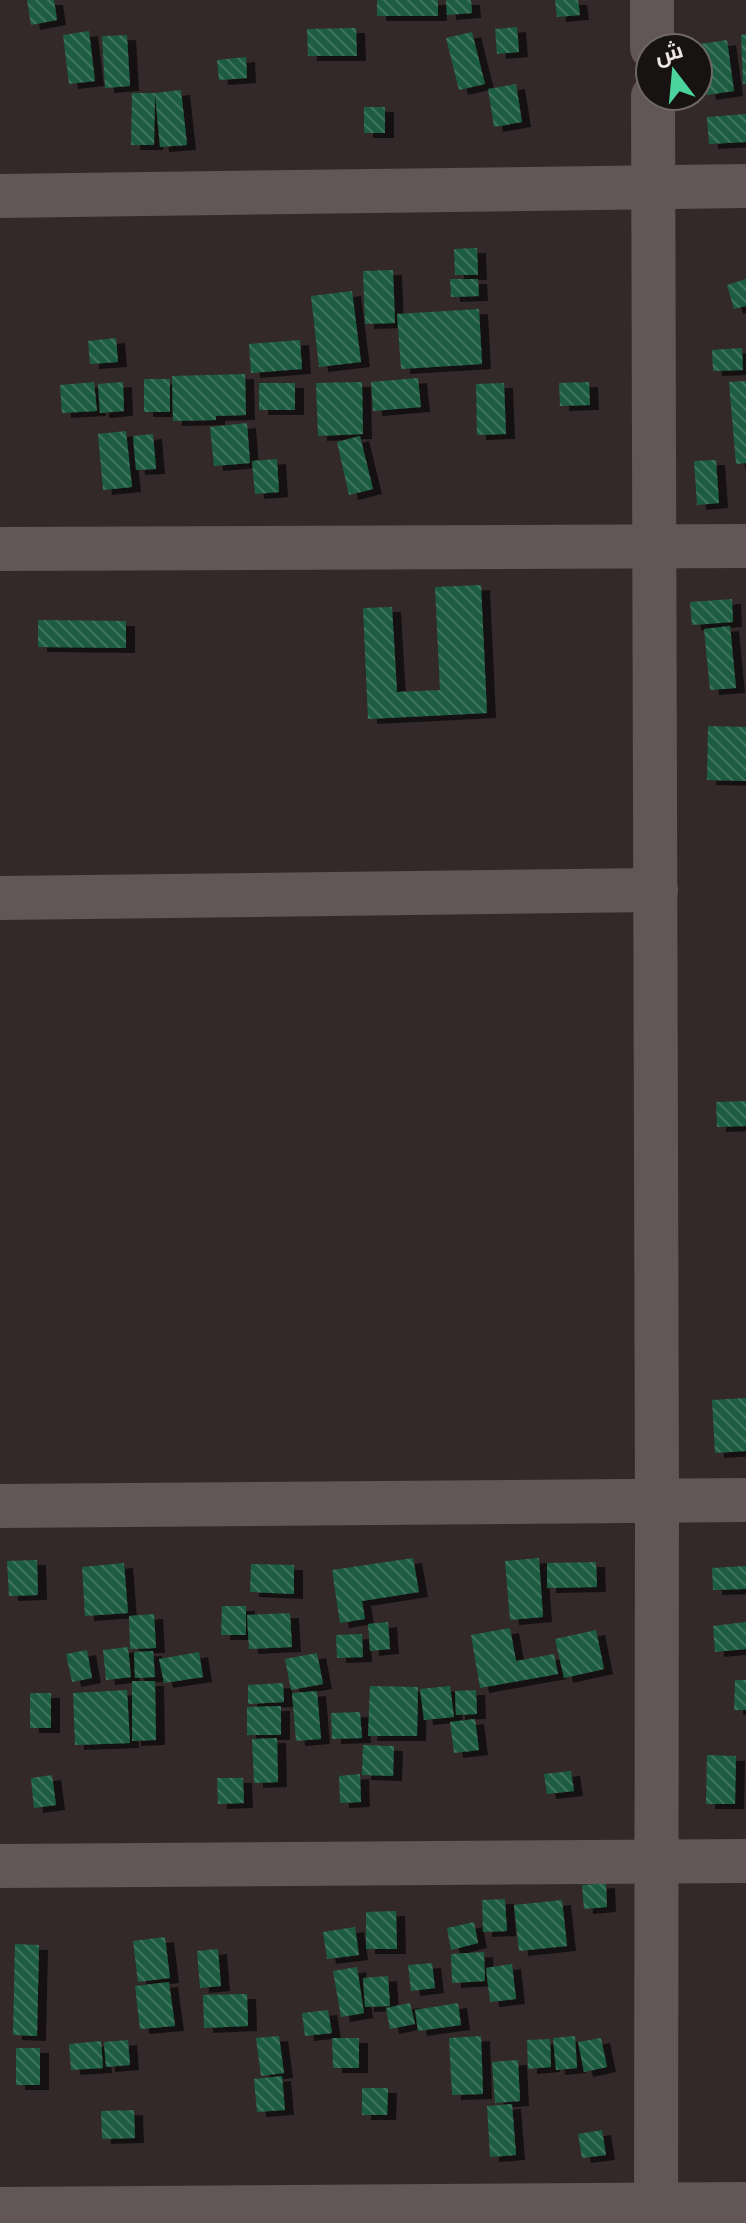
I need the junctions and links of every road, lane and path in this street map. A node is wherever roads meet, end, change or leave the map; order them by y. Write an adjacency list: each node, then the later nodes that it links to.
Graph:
1 (652, 0): 2 (street)
2 (652, 32)
3 (653, 112): 5 (street)
4 (746, 186): 5 (street)
5 (653, 187): 6 (street); 7 (street)
6 (0, 196)
7 (654, 546): 8 (street); 9 (street); 10 (street)
8 (746, 546)
9 (0, 549)
10 (656, 890): 11 (street); 13 (street)
11 (0, 898)
12 (746, 1500): 13 (street)
13 (657, 1501): 14 (street); 15 (street)
14 (0, 1506)
15 (657, 1861): 16 (street); 17 (street); 20 (street)
16 (746, 1861)
17 (0, 1866)
18 (746, 2204): 20 (street)
19 (0, 2209): 20 (street)
20 (656, 2214)

